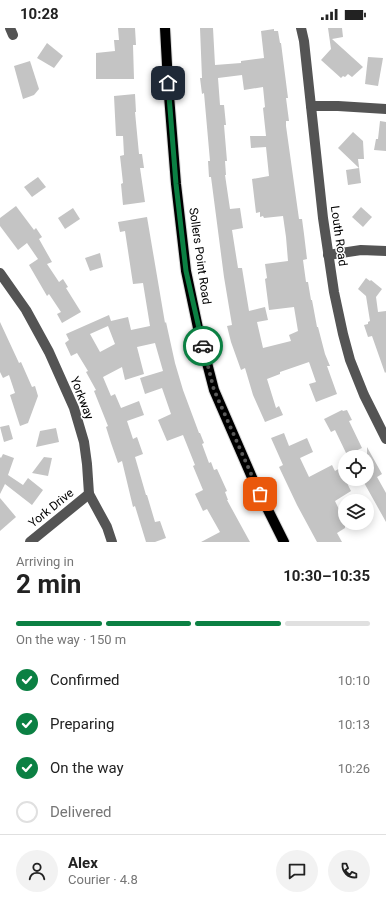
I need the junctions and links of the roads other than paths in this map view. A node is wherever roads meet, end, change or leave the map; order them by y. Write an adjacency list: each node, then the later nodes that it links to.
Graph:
1 (165, 28): 12 (main road, Sollers Point Road)
2 (302, 28): 3 (street, Louth Road)
3 (311, 106): 4 (street); 6 (street, Louth Road)
4 (386, 109)
5 (386, 251): 6 (street)
6 (328, 255): 8 (street, Louth Road)
7 (0, 273): 9 (street, Yorkway)
8 (386, 439)
9 (89, 494): 10 (street, York Drive); 11 (street, Yorkway)
10 (30, 542)
11 (112, 542)
12 (284, 542)

